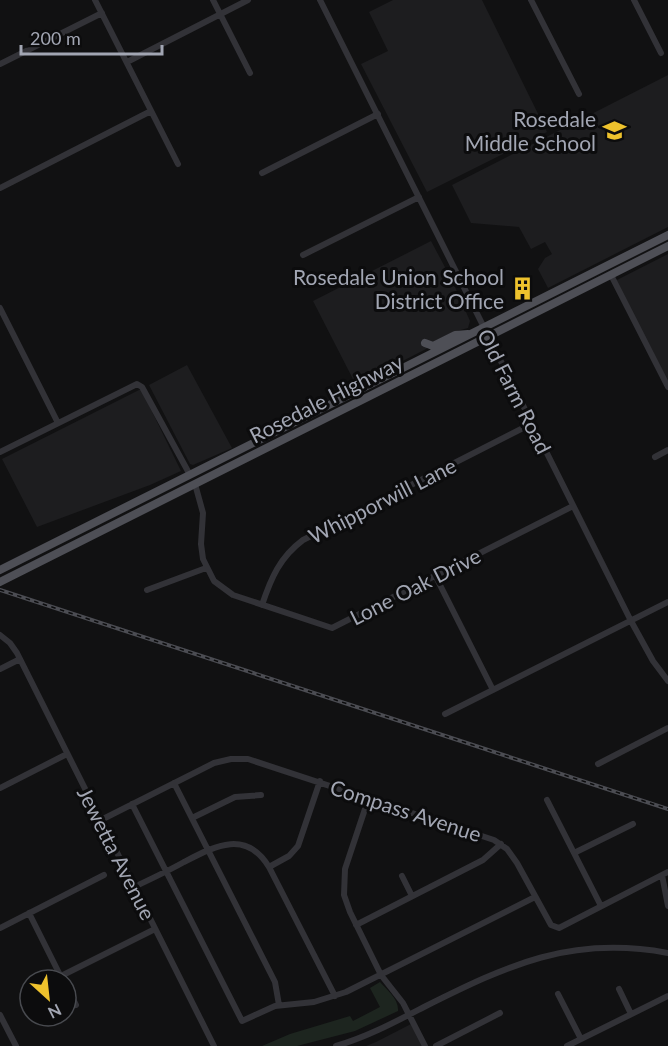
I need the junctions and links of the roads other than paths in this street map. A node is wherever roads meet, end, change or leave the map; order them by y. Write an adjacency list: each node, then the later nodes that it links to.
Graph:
1 (95, 0): 7 (street)
2 (213, 0): 8 (street)
3 (248, 0): 8 (street)
4 (320, 0): 15 (street, Old Farm Road)
5 (531, 0): 13 (street)
6 (634, 0): 9 (street)
7 (102, 13): 10 (street); 11 (street)
8 (220, 14): 10 (street); 12 (street)
9 (661, 53)
10 (127, 62): 14 (street)
11 (0, 64)
12 (250, 73)
13 (579, 94)
14 (151, 111): 16 (street); 18 (street)
15 (378, 114): 17 (street); 19 (street, Old Farm Road)
16 (178, 164)
17 (262, 173)
18 (0, 188)
19 (419, 197): 22 (street); 27 (street, Old Farm Road)
20 (668, 235): 23 (main road, Rosedale Highway)
21 (668, 246): 24 (main road, Rosedale Highway)
22 (303, 255)
23 (613, 263): 25 (main road); 27 (main road, Rosedale Highway)
24 (611, 275): 25 (main road, Rosedale Highway); 32 (street)
25 (568, 297): 29 (main road, Rosedale Highway)
26 (0, 308): 34 (street)
27 (483, 328): 28 (main road, Rosedale Highway); 29 (street, Old Farm Road)
28 (472, 333): 30 (main road); 31 (main road, Rosedale Highway)
29 (488, 337): 33 (main road, Rosedale Highway); 35 (street, Old Farm Road)
30 (425, 343)
31 (393, 373): 33 (main road); 36 (main road, Rosedale Highway)
32 (668, 387)
33 (330, 416): 41 (main road, Rosedale Highway)
34 (58, 423): 38 (street); 40 (street)
35 (531, 424): 42 (street, Old Farm Road); 50 (street, Whipporwill Lane)
36 (254, 443): 40 (main road, Rosedale Highway); 41 (main road)
37 (668, 450): 39 (street)
38 (0, 452)
39 (655, 457)
40 (190, 475): 43 (main road); 45 (main road, Rosedale Highway)
41 (195, 484): 43 (main road, Rosedale Highway); 44 (street)
42 (573, 506): 46 (street, Lone Oak Drive); 51 (street, Old Farm Road)
43 (90, 537): 47 (main road, Rosedale Highway)
44 (206, 568): 48 (street); 50 (street, Lone Oak Drive)
45 (0, 570)
46 (435, 575): 50 (street, Lone Oak Drive); 56 (street)
47 (0, 582)
48 (147, 590)
49 (668, 602): 51 (street)
50 (262, 605)
51 (631, 621): 55 (street, Old Farm Road); 56 (street)
52 (0, 635): 53 (street, Jewetta Avenue)
53 (20, 659): 54 (street); 59 (street, Jewetta Avenue)
54 (0, 669)
55 (668, 681)
56 (493, 690): 57 (street)
57 (446, 714)
58 (668, 728): 60 (street)
59 (67, 754): 63 (street); 69 (street, Jewetta Avenue)
60 (598, 764)
61 (320, 781): 62 (street, Compass Avenue); 65 (street, Compass Avenue); 74 (street)
62 (174, 783): 67 (street, Compass Avenue); 68 (street)
63 (0, 788)
64 (261, 795): 68 (street)
65 (369, 797): 71 (street, Compass Avenue); 85 (street)
66 (547, 800): 73 (street)
67 (132, 804): 69 (street, Compass Avenue); 75 (street)
68 (192, 818): 72 (street)
69 (100, 820): 79 (street, Jewetta Avenue)
70 (633, 824): 73 (street)
71 (501, 844): 80 (street); 81 (street, Compass Avenue)
72 (208, 850): 74 (street); 75 (street); 96 (street)
73 (574, 853): 82 (street)
74 (270, 867): 94 (street)
75 (166, 871): 79 (street); 96 (street)
76 (665, 874): 82 (street, Compass Avenue); 83 (street)
77 (104, 875): 84 (street)
78 (402, 876): 80 (street)
79 (134, 887): 87 (street, Jewetta Avenue)
80 (412, 896): 85 (street)
81 (535, 897): 82 (street, Compass Avenue); 91 (street)
82 (601, 906)
83 (668, 906)
84 (29, 913): 86 (street); 89 (street)
85 (356, 925): 91 (street)
86 (0, 927)
87 (155, 929): 90 (street); 103 (street, Jewetta Avenue)
88 (668, 953): 98 (street)
89 (57, 968)
90 (78, 970)
91 (381, 975): 94 (street); 98 (street)
92 (619, 989): 99 (street)
93 (558, 994): 101 (street)
94 (335, 996): 96 (street)
95 (667, 996): 99 (street)
96 (279, 1005)
97 (500, 1013): 106 (street)
98 (409, 1014): 104 (street); 105 (street)
99 (631, 1014): 101 (street)
100 (0, 1015): 102 (street)
101 (581, 1039): 107 (street)
102 (16, 1046)
103 (214, 1046)
104 (336, 1046)
105 (425, 1046)
106 (436, 1046)
107 (567, 1046)

